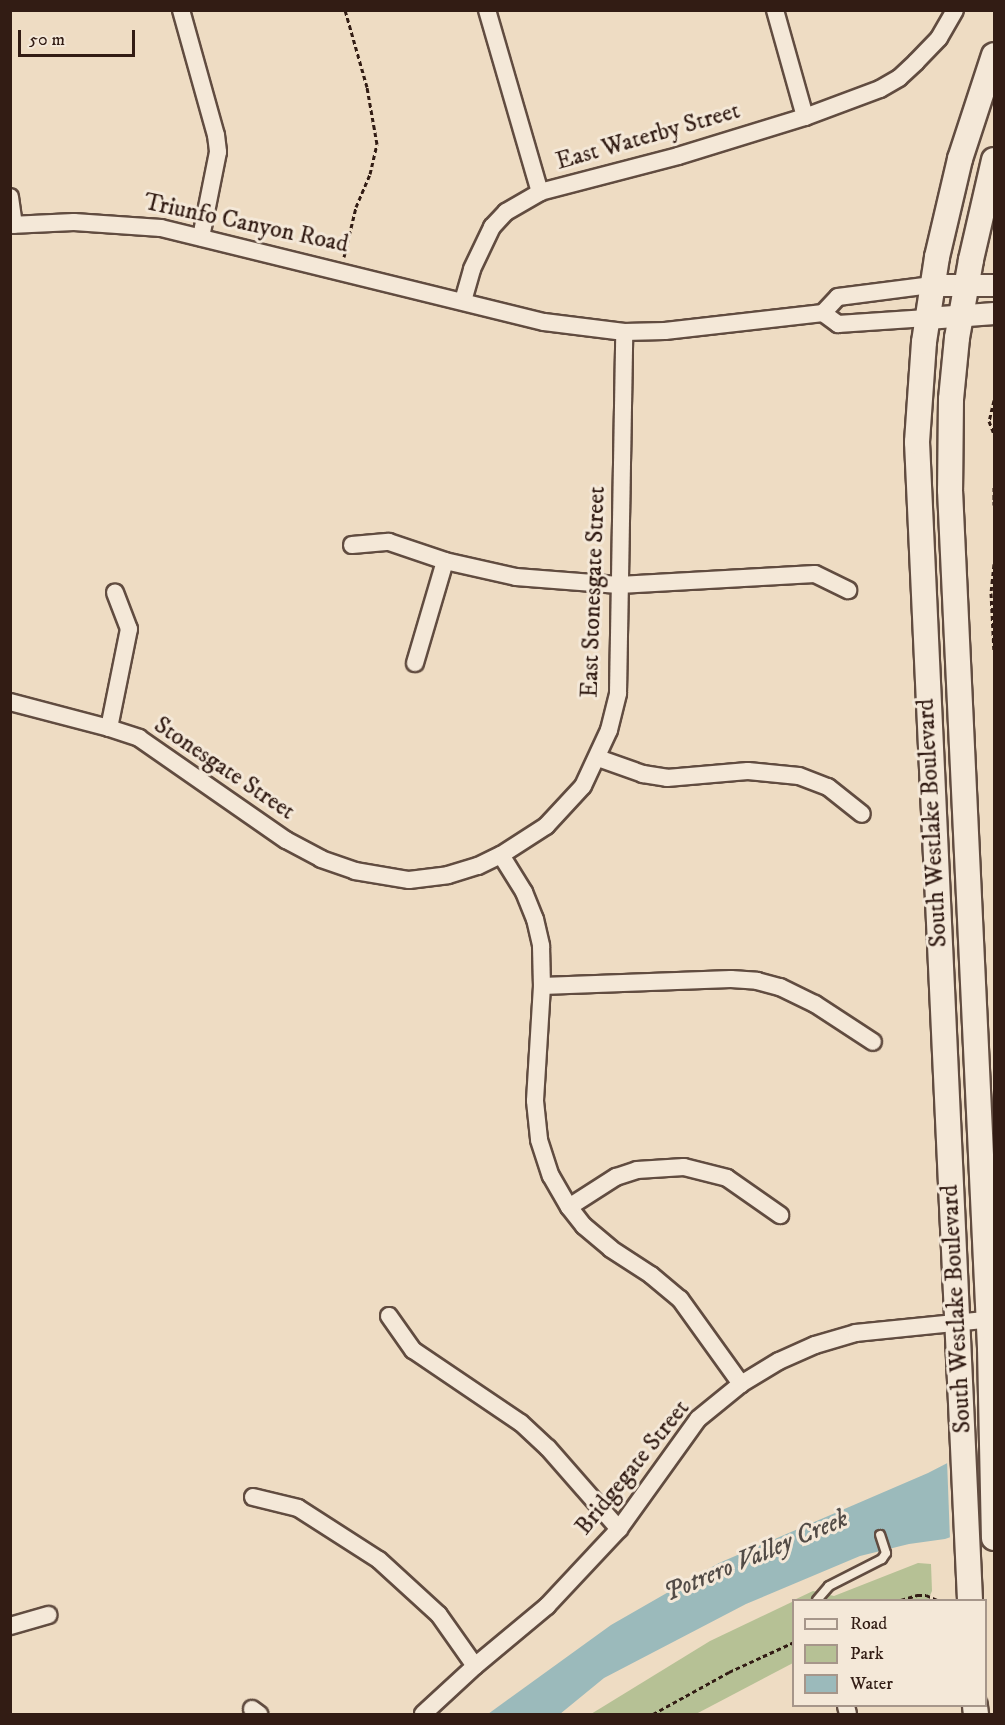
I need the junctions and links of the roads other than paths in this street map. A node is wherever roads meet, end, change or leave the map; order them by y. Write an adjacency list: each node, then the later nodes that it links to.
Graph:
1 (181, 10): 11 (street)
2 (487, 10): 8 (street)
3 (775, 10): 6 (street)
4 (955, 10): 6 (street, East Waterby Street)
5 (994, 56): 12 (main road, South Westlake Boulevard)
6 (805, 117): 8 (street, East Waterby Street)
7 (994, 160): 13 (main road, South Westlake Boulevard)
8 (540, 192): 15 (street, East Waterby Street)
9 (10, 197): 10 (street)
10 (12, 225): 11 (street, Triunfo Canyon Road)
11 (201, 237): 15 (street, Triunfo Canyon Road)
12 (932, 285): 13 (street); 16 (street); 19 (main road, South Westlake Boulevard)
13 (965, 285): 14 (street); 18 (main road, South Westlake Boulevard)
14 (994, 285)
15 (463, 301): 20 (street, Triunfo Canyon Road)
16 (823, 313): 19 (street); 20 (street, Triunfo Canyon Road)
17 (994, 313): 18 (street)
18 (961, 315): 19 (street); 38 (main road, South Westlake Boulevard)
19 (927, 318): 39 (main road, South Westlake Boulevard)
20 (624, 332): 23 (street, East Stonesgate Street)
21 (352, 545): 22 (street)
22 (445, 561): 23 (street); 26 (street)
23 (619, 585): 24 (street); 29 (street, East Stonesgate Street)
24 (848, 591)
25 (115, 593): 28 (street)
26 (415, 663)
27 (10, 702): 28 (street, Stonesgate Street)
28 (109, 728): 32 (street, Stonesgate Street)
29 (598, 758): 30 (street); 31 (street, East Stonesgate Street)
30 (862, 814)
31 (501, 855): 32 (street, East Stonesgate Street); 33 (street)
32 (409, 880)
33 (542, 986): 34 (street); 35 (street)
34 (873, 1042)
35 (569, 1207): 36 (street); 40 (street)
36 (780, 1215)
37 (389, 1316): 44 (street)
38 (991, 1319): 39 (street, Bridgegate Street); 41 (main road, South Westlake Boulevard)
39 (957, 1322): 40 (street, Bridgegate Street); 48 (main road, South Westlake Boulevard)
40 (741, 1384): 44 (street, Bridgegate Street)
41 (992, 1424): 43 (main road, South Westlake Boulevard)
42 (253, 1497): 51 (street)
43 (994, 1526): 46 (main road, South Westlake Boulevard)
44 (619, 1529): 51 (street, Bridgegate Street)
45 (880, 1535): 47 (lane)
46 (994, 1538)
47 (818, 1599)
48 (970, 1599)
49 (48, 1615): 50 (street)
50 (10, 1626)
51 (475, 1666): 52 (street, Bridgegate Street)
52 (423, 1714)

